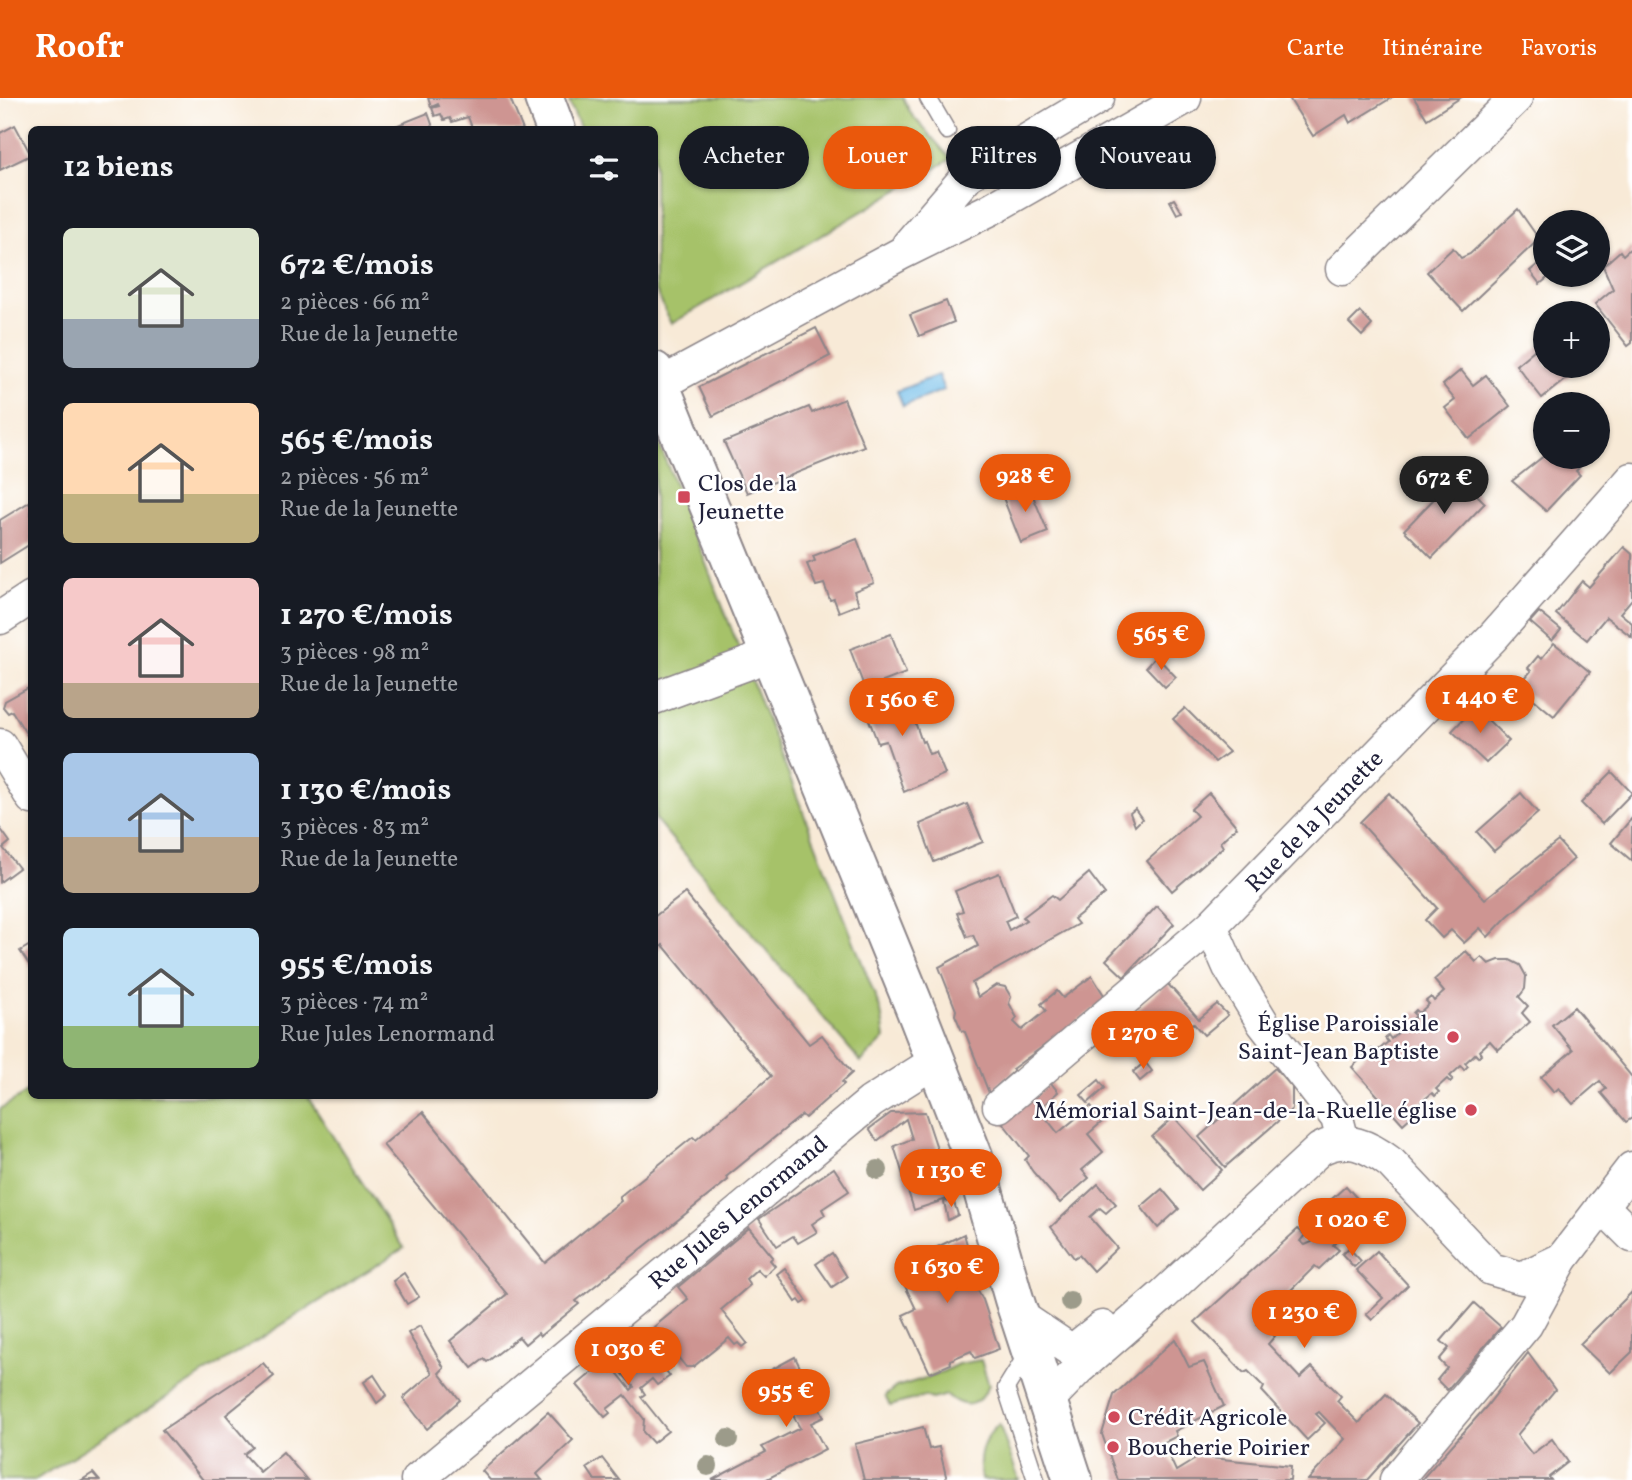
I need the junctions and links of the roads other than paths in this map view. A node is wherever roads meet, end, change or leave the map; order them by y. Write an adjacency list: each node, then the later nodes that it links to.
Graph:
1 (544, 98): 6 (main road)
2 (928, 98): 7 (lane)
3 (1098, 98): 8 (street)
4 (1185, 98): 8 (street)
5 (1516, 98): 9 (street)
6 (554, 126)
7 (946, 129)
8 (978, 192): 10 (street)
9 (1342, 269)
10 (658, 376)
11 (658, 379): 15 (main road)
12 (1632, 480): 19 (street, Rue de la Jeunette)
13 (28, 600): 14 (street)
14 (0, 618)
15 (770, 652): 16 (street); 20 (main road)
16 (658, 697)
17 (0, 745): 18 (street)
18 (28, 791)
19 (1211, 926): 21 (street, Rue de la Jeunette); 22 (street)
20 (936, 1061): 29 (main road); 31 (street, Rue Jules Lenormand)
21 (999, 1107)
22 (1332, 1145): 27 (street); 29 (street); 30 (street)
23 (1632, 1168): 24 (street)
24 (1602, 1206): 25 (street); 26 (street)
25 (1632, 1236)
26 (1562, 1259): 27 (street); 28 (street)
27 (1491, 1269): 28 (street)
28 (1526, 1325): 34 (street)
29 (1025, 1332): 30 (main road); 32 (lane)
30 (1047, 1401): 33 (main road)
31 (417, 1480)
32 (1036, 1480)
33 (1073, 1480)
34 (1396, 1480)

